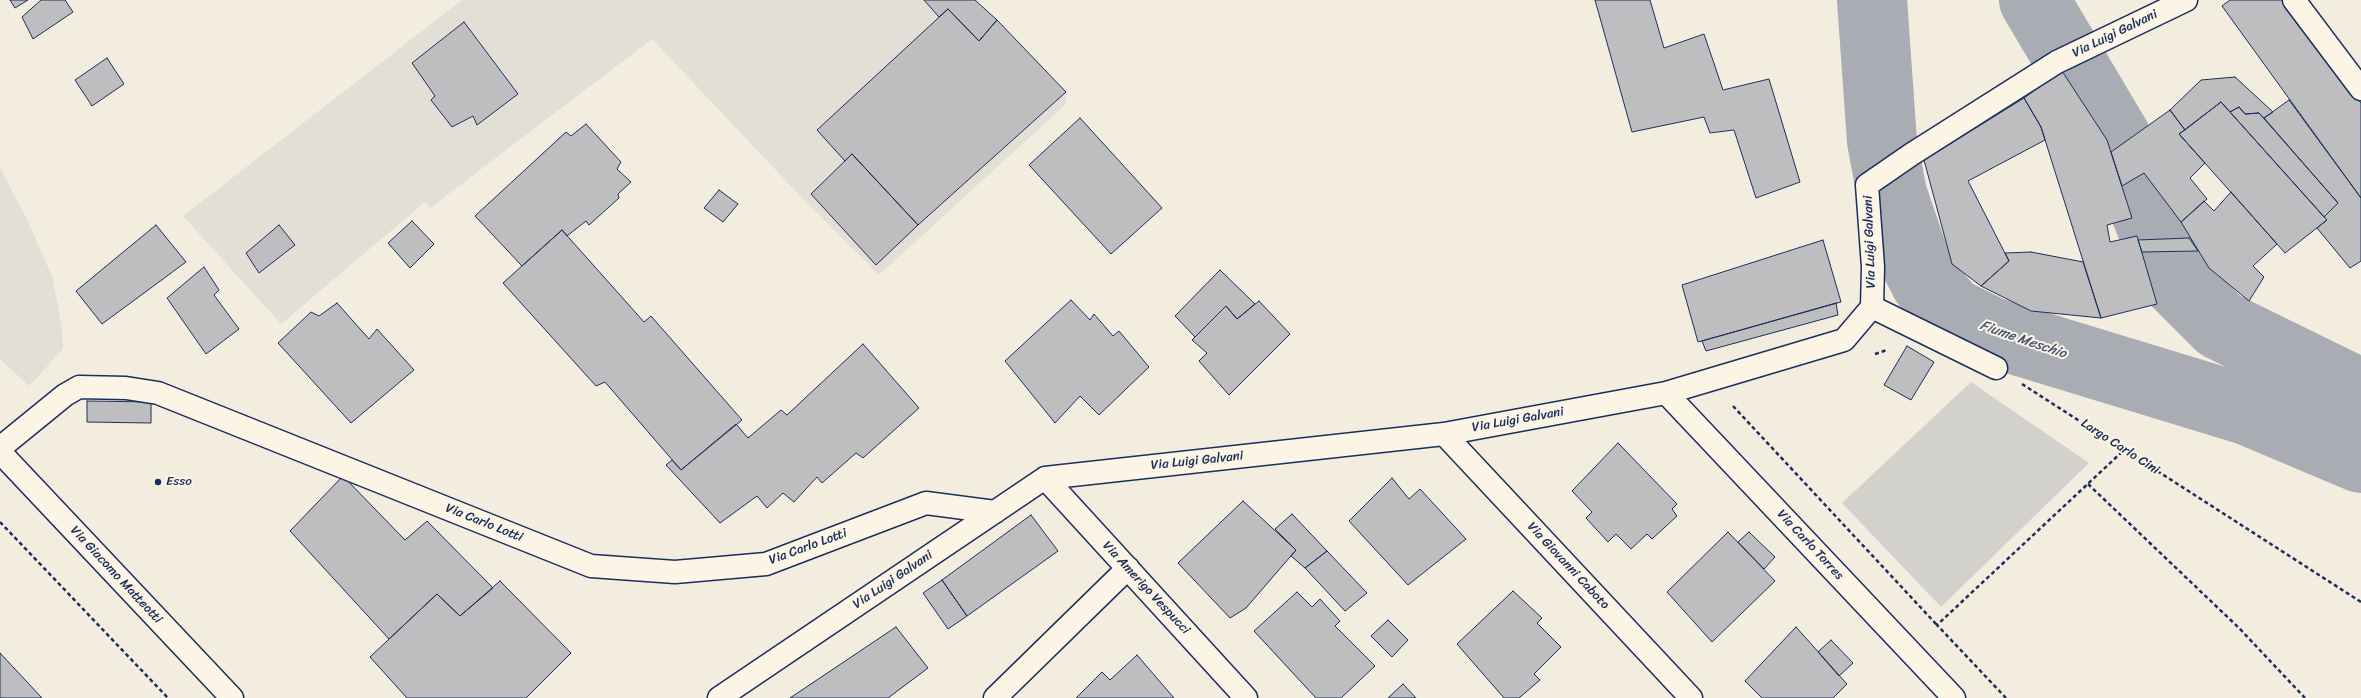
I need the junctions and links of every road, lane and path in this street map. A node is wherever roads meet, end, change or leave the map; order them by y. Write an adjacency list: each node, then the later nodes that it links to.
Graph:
1 (2186, 0): 4 (street, Via Luigi Galvani)
2 (2294, 0): 3 (street)
3 (2361, 89)
4 (1872, 307): 5 (street); 8 (street, Via Luigi Galvani)
5 (1932, 336): 6 (path); 7 (street)
6 (1872, 356)
7 (1996, 368): 12 (path, Largo Carlo Cini)
8 (1666, 393): 10 (street, Via Luigi Galvani); 27 (street, Via Carlo Torres)
9 (1729, 402): 20 (path)
10 (1444, 434): 14 (street, Via Luigi Galvani); 26 (street, Via Giovanni Caboto)
11 (0, 448): 16 (street, Via Carlo Lotti)
12 (2124, 450): 15 (path); 19 (path, Largo Carlo Cini)
13 (0, 452): 22 (street, Via Giacomo Matteotti)
14 (1045, 478): 16 (street, Via Luigi Galvani); 18 (street, Via Amerigo Vespucci)
15 (2088, 484): 20 (path); 29 (path)
16 (995, 512): 23 (street, Via Luigi Galvani)
17 (0, 522): 21 (path)
18 (1128, 568): 24 (street); 25 (street, Via Amerigo Vespucci)
19 (2361, 602)
20 (1937, 625): 28 (path)
21 (168, 698)
22 (232, 698)
23 (719, 698)
24 (994, 698)
25 (1246, 698)
26 (1691, 698)
27 (1954, 698)
28 (2006, 698)
29 (2305, 698)

